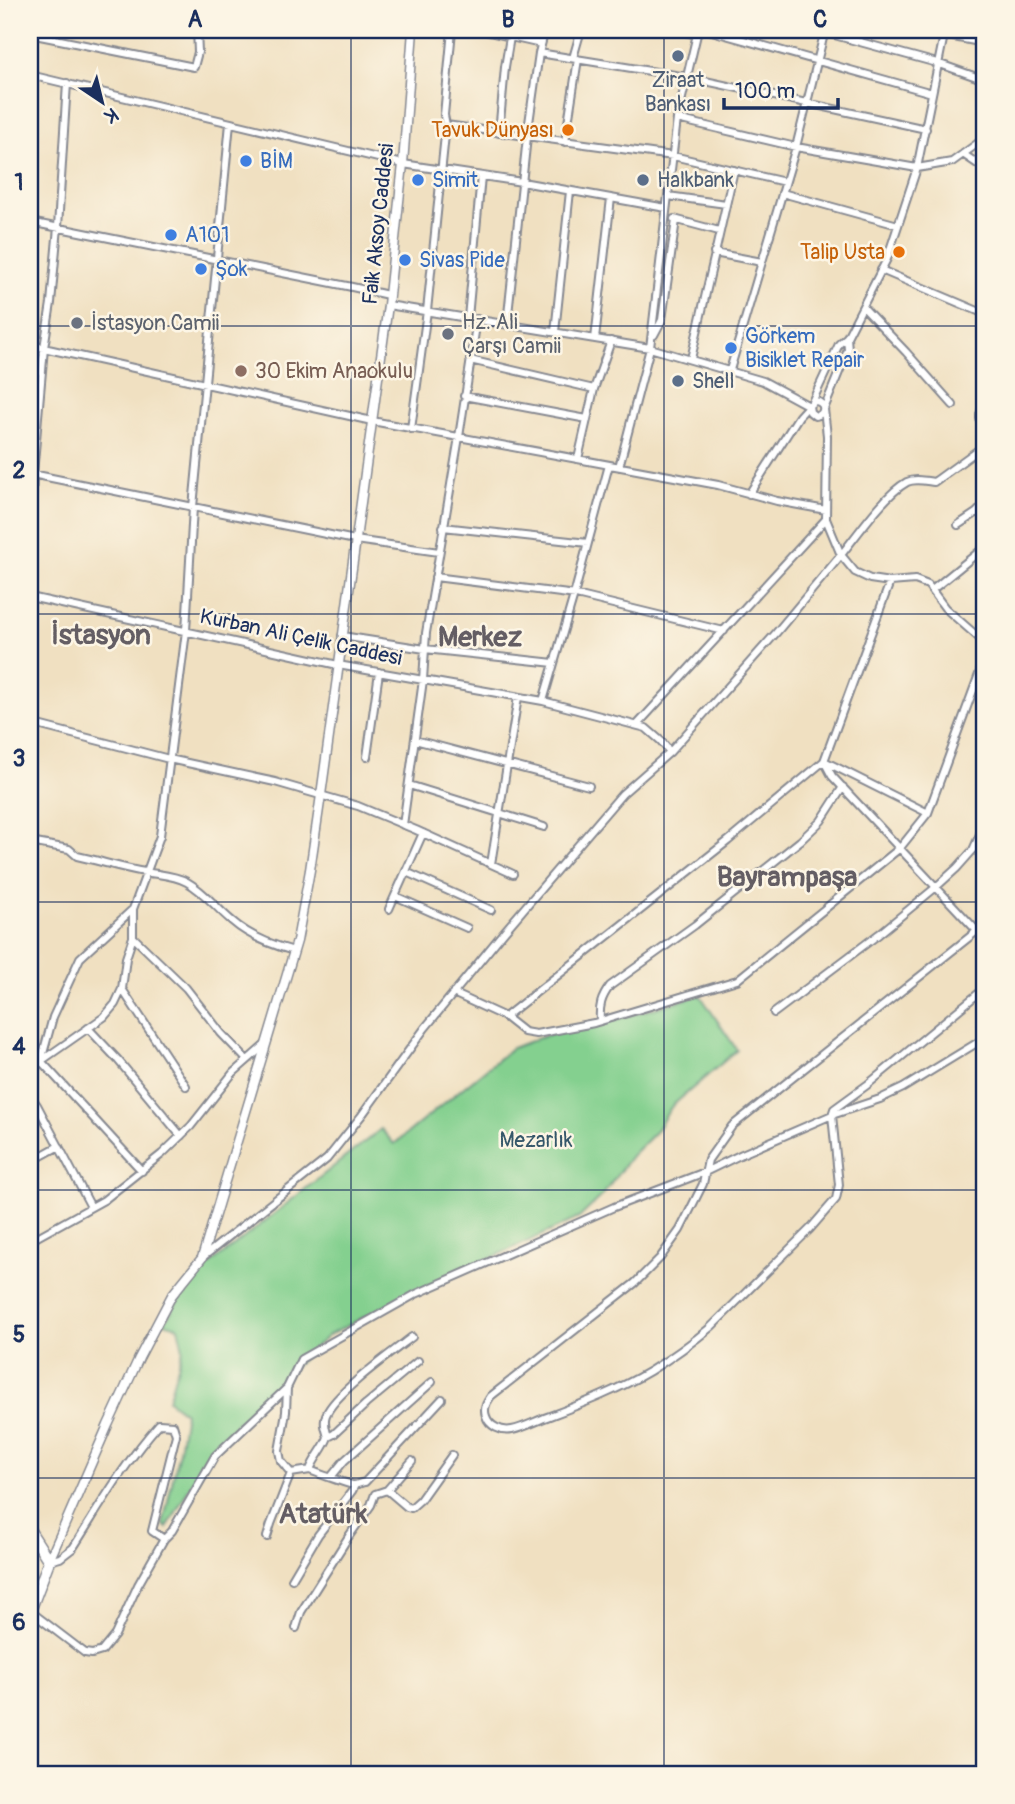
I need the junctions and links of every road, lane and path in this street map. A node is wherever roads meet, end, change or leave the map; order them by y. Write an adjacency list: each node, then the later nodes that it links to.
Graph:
1 (197, 30): 13 (street)
2 (413, 30): 39 (main road, Faik Aksoy Caddesi)
3 (452, 30): 30 (street)
4 (480, 30): 15 (street)
5 (545, 30): 17 (street)
6 (581, 30): 19 (street)
7 (676, 30): 11 (street)
8 (708, 30): 20 (street)
9 (816, 30): 10 (street)
10 (825, 31): 20 (street); 21 (street)
11 (698, 32): 23 (street)
12 (944, 32): 16 (street); 21 (street)
13 (43, 33): 14 (street)
14 (30, 34)
15 (510, 37): 17 (street); 32 (street)
16 (985, 43)
17 (541, 44): 18 (street)
18 (539, 53): 19 (street); 33 (street)
19 (576, 59): 23 (street); 35 (street)
20 (817, 60): 26 (street); 27 (street)
21 (937, 63): 24 (street); 26 (street)
22 (30, 75): 25 (street)
23 (687, 77): 27 (street); 28 (street)
24 (985, 80)
25 (67, 83): 29 (street); 57 (street)
26 (932, 93): 31 (street)
27 (806, 103): 31 (street); 36 (street)
28 (677, 119): 36 (street); 38 (street)
29 (230, 122): 39 (street); 60 (street)
30 (446, 125): 32 (street); 42 (street)
31 (926, 129): 40 (street)
32 (499, 133): 33 (street)
33 (527, 137): 35 (street); 45 (street)
34 (985, 138): 37 (street)
35 (565, 142): 38 (street)
36 (796, 147): 40 (street); 46 (street)
37 (963, 154): 40 (street); 41 (street)
38 (673, 156): 43 (street); 49 (street)
39 (403, 164): 42 (street); 63 (main road, Faik Aksoy Caddesi)
40 (917, 167): 56 (street)
41 (985, 169)
42 (441, 170): 44 (street); 65 (street)
43 (734, 170): 46 (street); 51 (street)
44 (481, 176): 45 (street); 67 (street)
45 (522, 182): 47 (street); 69 (street)
46 (785, 182): 48 (street)
47 (570, 191): 50 (street); 70 (street)
48 (782, 193): 56 (street); 61 (street)
49 (668, 196): 51 (street); 52 (street)
50 (611, 198): 52 (street); 72 (street)
51 (726, 204): 58 (street)
52 (666, 208): 53 (street)
53 (665, 218): 54 (street); 74 (street)
54 (676, 220): 58 (street); 74 (street)
55 (30, 222): 57 (street)
56 (898, 225): 62 (street)
57 (58, 227): 60 (street); 76 (street)
58 (719, 231): 59 (street)
59 (715, 253): 61 (street); 77 (street)
60 (218, 260): 63 (street); 80 (street)
61 (762, 262): 79 (street)
62 (881, 270): 64 (street); 66 (street)
63 (388, 300): 65 (street); 88 (main road, Faik Aksoy Caddesi)
64 (863, 307): 71 (street); 84 (street)
65 (428, 311): 67 (street); 89 (street)
66 (985, 314)
67 (468, 318): 68 (street)
68 (477, 319): 69 (street); 78 (street)
69 (507, 324): 70 (street)
70 (555, 332): 72 (street)
71 (847, 337): 83 (street); 86 (street)
72 (594, 339): 73 (street)
73 (611, 341): 74 (street); 81 (street)
74 (651, 344): 77 (street); 95 (street)
75 (30, 345): 76 (street)
76 (44, 348): 80 (street); 96 (street)
77 (691, 359): 79 (street)
78 (470, 360): 81 (street); 82 (street)
79 (730, 370): 83 (street)
80 (204, 383): 88 (street); 99 (street)
81 (594, 389): 87 (street)
82 (464, 396): 87 (street); 91 (street)
83 (810, 404): 86 (street); 86 (street); 97 (street)
84 (953, 405)
85 (985, 407): 90 (street)
86 (824, 409): 100 (street)
87 (587, 419): 93 (street)
88 (372, 421): 89 (street); 104 (main road, Faik Aksoy Caddesi)
89 (411, 429): 91 (street)
90 (985, 433)
91 (459, 437): 93 (street); 103 (street)
92 (985, 445): 109 (street)
93 (578, 459): 94 (street)
94 (609, 465): 95 (street); 105 (street)
95 (619, 467): 97 (street)
96 (32, 474): 99 (street); 107 (street)
97 (749, 494): 100 (street)
98 (985, 504): 102 (street)
99 (193, 507): 104 (street); 115 (street)
100 (826, 510): 101 (street)
101 (826, 519): 109 (street); 116 (street)
102 (958, 524)
103 (443, 527): 105 (street); 108 (street)
104 (355, 540): 108 (street); 117 (main road, Faik Aksoy Caddesi)
105 (588, 543): 113 (street)
106 (985, 547): 112 (street)
107 (30, 549)
108 (439, 552): 110 (street)
109 (841, 555): 111 (street); 130 (street)
110 (435, 578): 113 (street); 119 (street)
111 (890, 582): 112 (street); 133 (street)
112 (932, 590): 118 (street)
113 (574, 595): 116 (street); 121 (street)
114 (30, 597): 115 (street, Kurban Ali Çelik Caddesi)
115 (186, 631): 122 (street, Kurban Ali Çelik Caddesi); 132 (street)
116 (724, 631): 128 (street)
117 (342, 636): 119 (street); 122 (main road, Faik Aksoy Caddesi)
118 (985, 643)
119 (425, 649): 121 (street); 124 (street)
120 (985, 658): 139 (street)
121 (554, 663): 126 (street)
122 (338, 665): 123 (street, Kurban Ali Çelik Caddesi); 138 (main road, Faik Aksoy Caddesi)
123 (379, 672): 124 (street, Kurban Ali Çelik Caddesi); 131 (street)
124 (423, 680): 125 (street, Kurban Ali Çelik Caddesi); 129 (street)
125 (518, 697): 126 (street, Kurban Ali Çelik Caddesi); 134 (street)
126 (543, 701): 128 (street, Kurban Ali Çelik Caddesi)
127 (30, 723): 132 (street)
128 (637, 725): 130 (street, Kurban Ali Çelik Caddesi)
129 (415, 740): 134 (street); 135 (street)
130 (670, 752): 163 (street)
131 (367, 757)
132 (169, 759): 138 (street); 148 (street)
133 (824, 761): 137 (street); 139 (street); 165 (street)
134 (507, 763): 136 (street); 140 (street)
135 (409, 785): 140 (street); 142 (street)
136 (589, 786)
137 (843, 787): 146 (street); 166 (street)
138 (321, 795): 142 (street); 160 (main road, Faik Aksoy Caddesi)
139 (928, 813): 146 (street)
140 (499, 814): 143 (street); 147 (street)
141 (985, 823): 151 (street)
142 (403, 825): 144 (street)
143 (544, 827)
144 (423, 833): 147 (street); 149 (street)
145 (30, 842): 148 (street)
146 (900, 848): 151 (street); 166 (street)
147 (491, 864): 150 (street)
148 (146, 872): 153 (street); 160 (street)
149 (406, 872): 152 (street); 155 (street)
150 (513, 874)
151 (935, 888): 158 (street); 164 (street)
152 (396, 896): 154 (street); 157 (street)
153 (133, 909): 159 (street); 171 (street)
154 (390, 909)
155 (491, 910)
156 (985, 921): 158 (street)
157 (467, 928)
158 (977, 931): 180 (street)
159 (133, 937): 162 (street); 170 (street)
160 (294, 951): 169 (main road, Faik Aksoy Caddesi)
161 (985, 988): 175 (street)
162 (122, 989): 167 (street); 173 (street)
163 (453, 993): 165 (street); 183 (street)
164 (774, 1013)
165 (505, 1017): 166 (street)
166 (600, 1021)
167 (88, 1028): 171 (street); 176 (street)
168 (985, 1038): 175 (street)
169 (267, 1043): 170 (street); 183 (main road, Faik Aksoy Caddesi)
170 (247, 1060): 176 (street)
171 (41, 1061): 172 (street); 179 (street)
172 (30, 1072)
173 (186, 1086)
174 (30, 1095): 177 (street)
175 (832, 1115): 180 (street); 180 (street)
176 (181, 1136): 179 (street)
177 (59, 1146): 178 (street); 181 (street)
178 (30, 1162)
179 (142, 1171): 181 (street)
180 (705, 1172): 187 (street)
181 (92, 1207): 182 (street)
182 (30, 1241)
183 (202, 1258): 202 (main road)
184 (412, 1337): 189 (street)
185 (418, 1362): 189 (street)
186 (432, 1382): 194 (street)
187 (287, 1388): 193 (street); 201 (street)
188 (442, 1399): 195 (street)
189 (328, 1437): 192 (street)
190 (452, 1455): 197 (street)
191 (412, 1461): 197 (street)
192 (310, 1470): 193 (street); 194 (street)
193 (291, 1474): 200 (street)
194 (331, 1477): 196 (street)
195 (365, 1482): 196 (street); 198 (street)
196 (355, 1485): 203 (street)
197 (387, 1490): 198 (street)
198 (375, 1494): 206 (street)
199 (30, 1531): 202 (main road)
200 (267, 1537)
201 (164, 1539): 202 (street); 205 (street)
202 (49, 1561): 204 (main road); 205 (main road)
203 (292, 1579)
204 (30, 1592)
205 (30, 1611)
206 (296, 1628)

